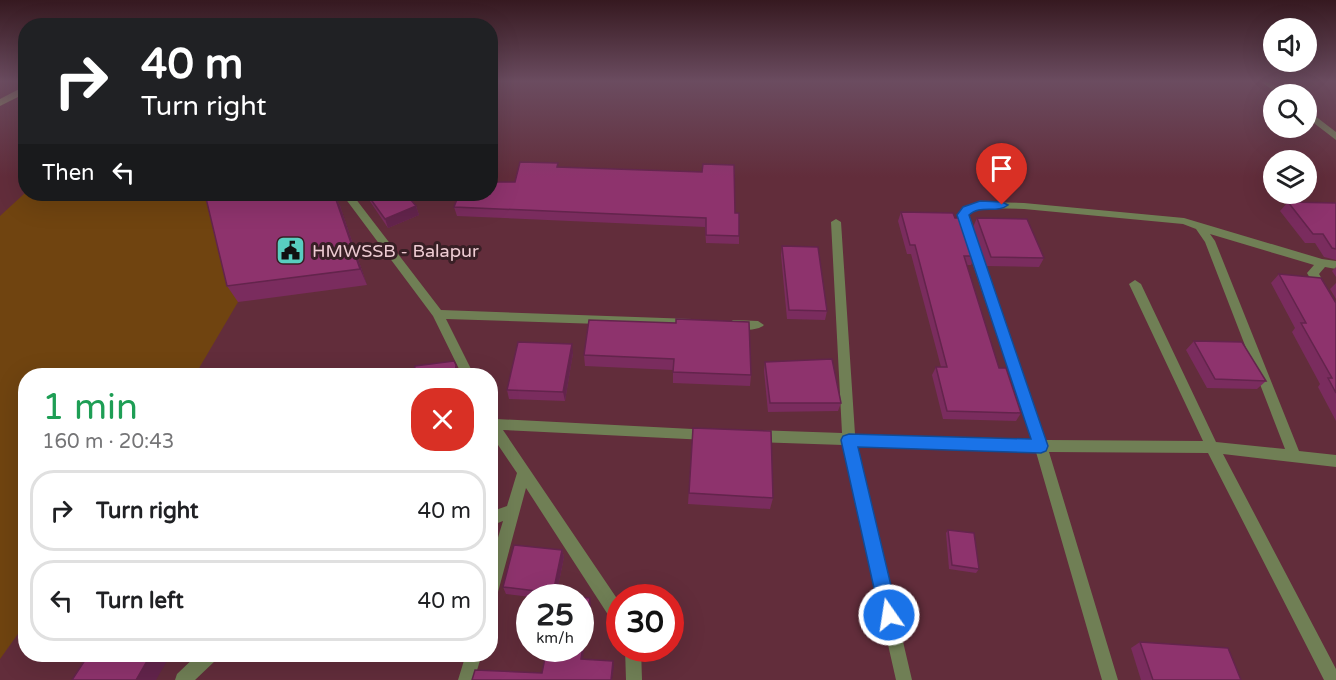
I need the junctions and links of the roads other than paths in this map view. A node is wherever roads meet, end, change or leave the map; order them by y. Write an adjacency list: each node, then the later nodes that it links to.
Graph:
1 (1317, 121): 2 (street)
2 (1336, 137)
3 (351, 201): 10 (street)
4 (836, 222): 19 (street)
5 (1200, 226): 6 (street); 20 (street); 22 (street)
6 (1322, 263): 7 (street); 9 (street)
7 (1336, 265)
8 (1135, 284): 21 (street)
9 (1336, 313)
10 (438, 314): 11 (street); 14 (street)
11 (699, 323)
12 (723, 324): 13 (street)
13 (759, 325)
14 (465, 368)
15 (498, 423): 17 (street)
16 (498, 433): 24 (street)
17 (718, 435)
18 (742, 436): 19 (street)
19 (849, 440): 20 (street); 35 (street)
20 (1041, 446): 21 (street); 36 (street)
21 (1212, 447): 22 (street); 37 (street)
22 (1294, 456): 23 (street)
23 (1336, 461)
24 (524, 472): 25 (street); 28 (street)
25 (513, 511): 26 (street); 27 (street)
26 (498, 516)
27 (498, 564)
28 (606, 597)
29 (202, 662): 32 (street)
30 (472, 662): 33 (street)
31 (633, 662): 34 (street)
32 (183, 680)
33 (466, 680)
34 (634, 680)
35 (904, 680)
36 (1110, 680)
37 (1334, 680)

